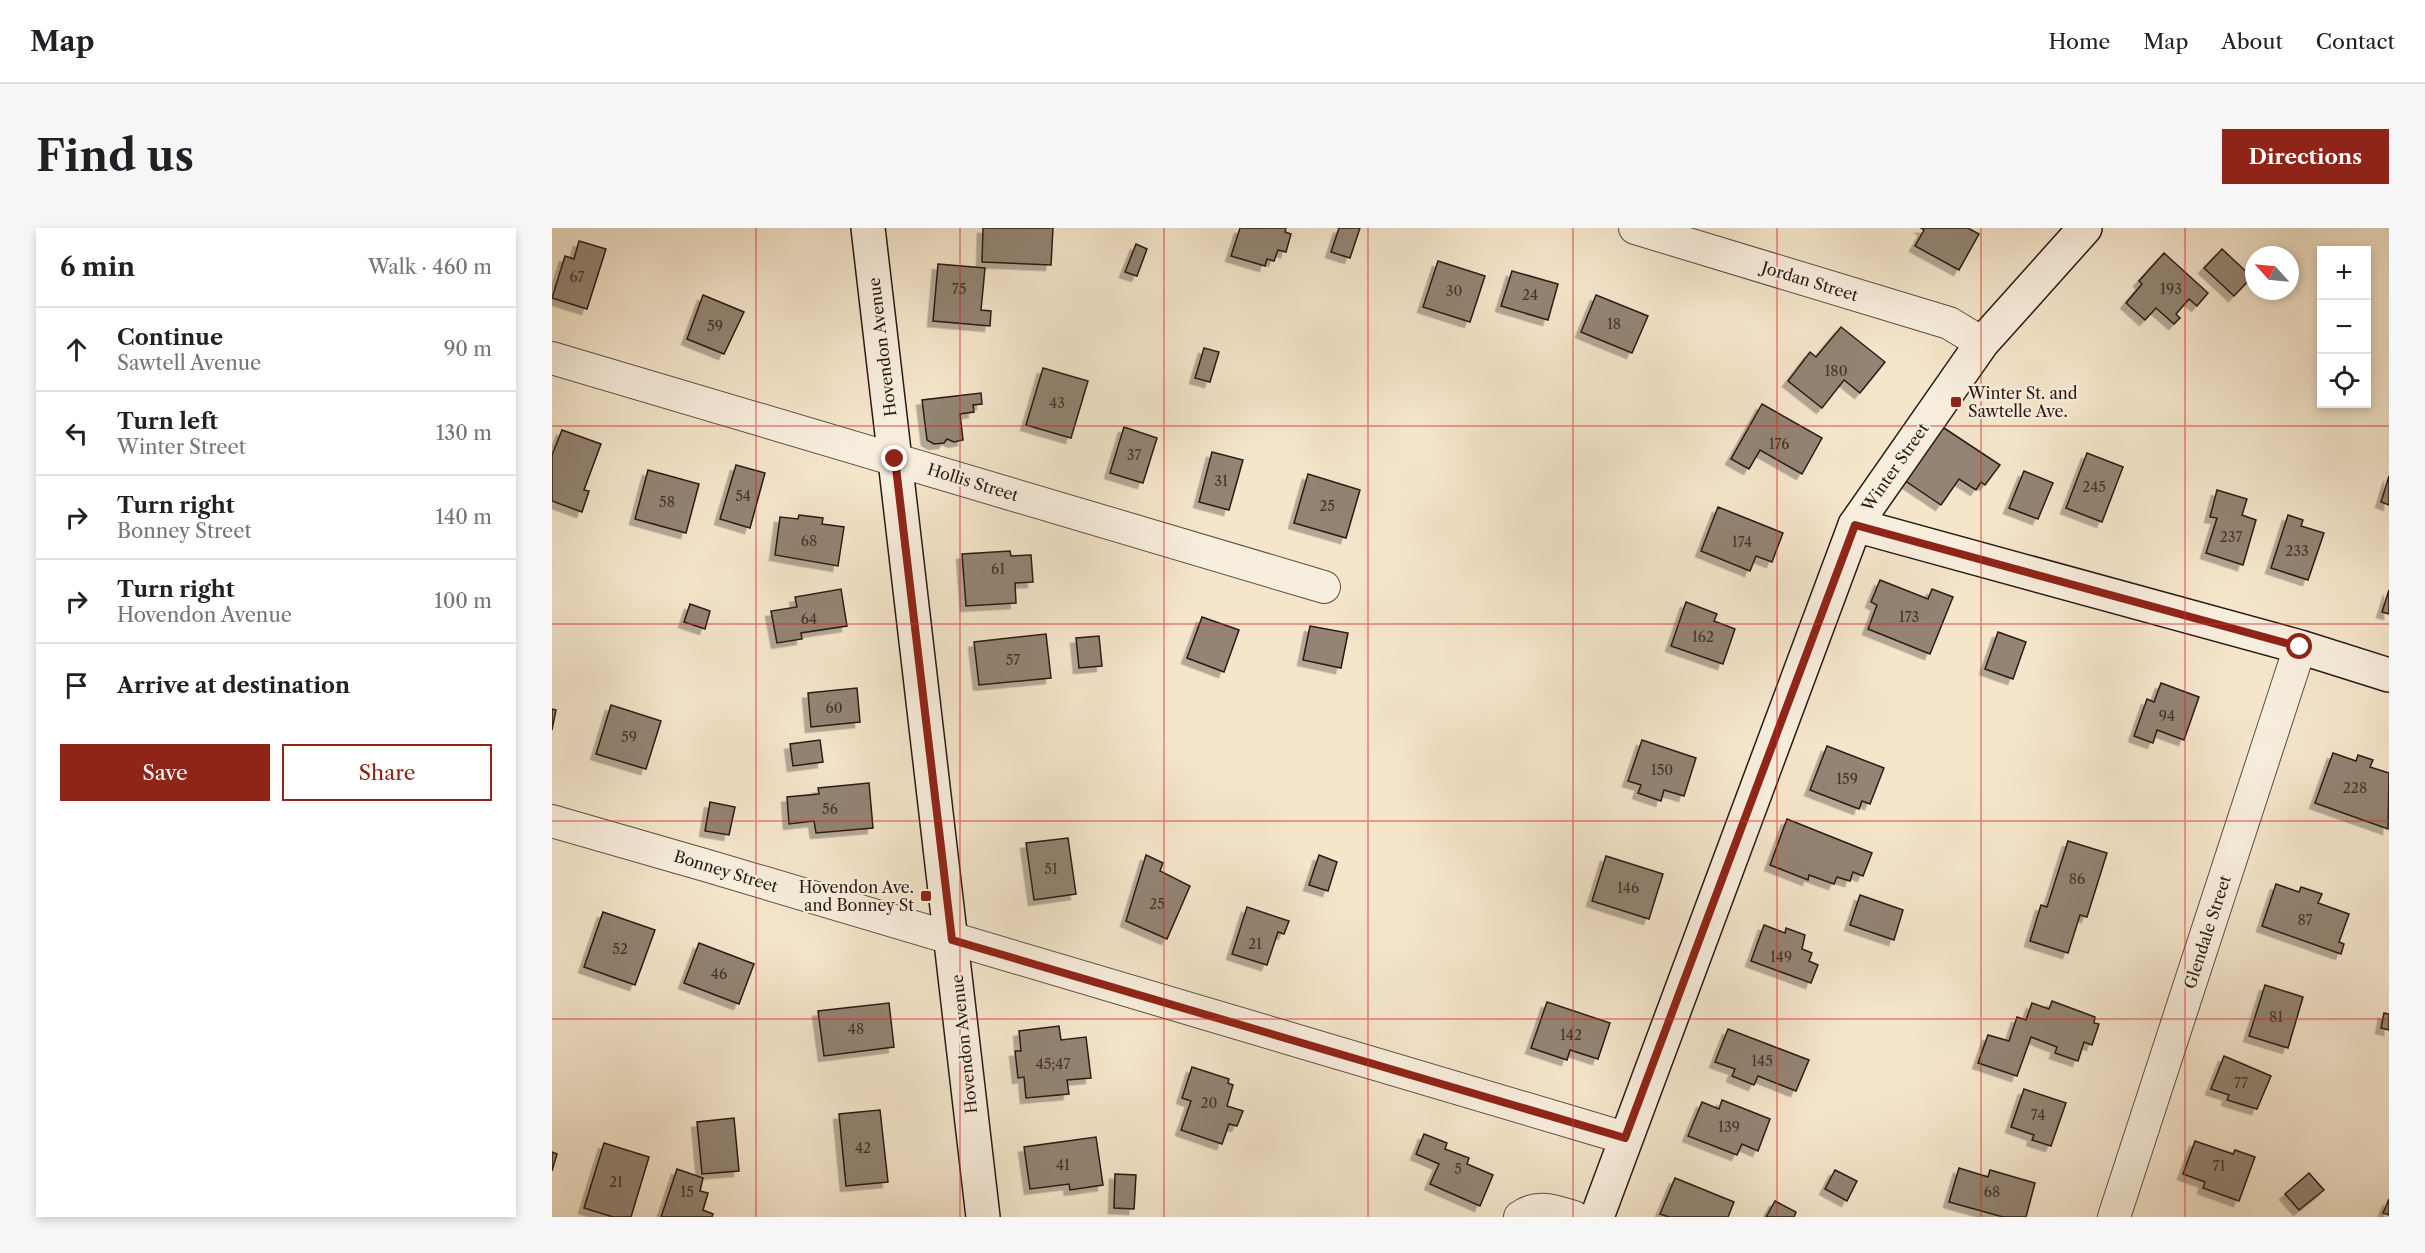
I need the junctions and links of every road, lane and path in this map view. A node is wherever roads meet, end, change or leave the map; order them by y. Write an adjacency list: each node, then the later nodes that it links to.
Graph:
1 (868, 228): 6 (street, Hovendon Avenue)
2 (1635, 228): 4 (street, Jordan Street)
3 (2085, 228): 4 (street, Winter Street)
4 (1982, 343): 7 (street, Winter Street)
5 (552, 358): 6 (street, Hollis Street)
6 (895, 459): 8 (street, Hollis Street); 12 (street, Hovendon Avenue)
7 (1855, 525): 9 (street); 13 (street, Winter Street)
8 (1324, 586)
9 (2300, 647): 10 (street); 18 (street, Glendale Street)
10 (2389, 675)
11 (552, 821): 12 (street, Bonney Street)
12 (952, 940): 13 (street, Bonney Street); 14 (street, Hovendon Avenue)
13 (1625, 1138): 17 (street, Winter Street)
14 (983, 1217)
15 (1520, 1217): 16 (street)
16 (1574, 1217)
17 (1597, 1217)
18 (2114, 1217)

